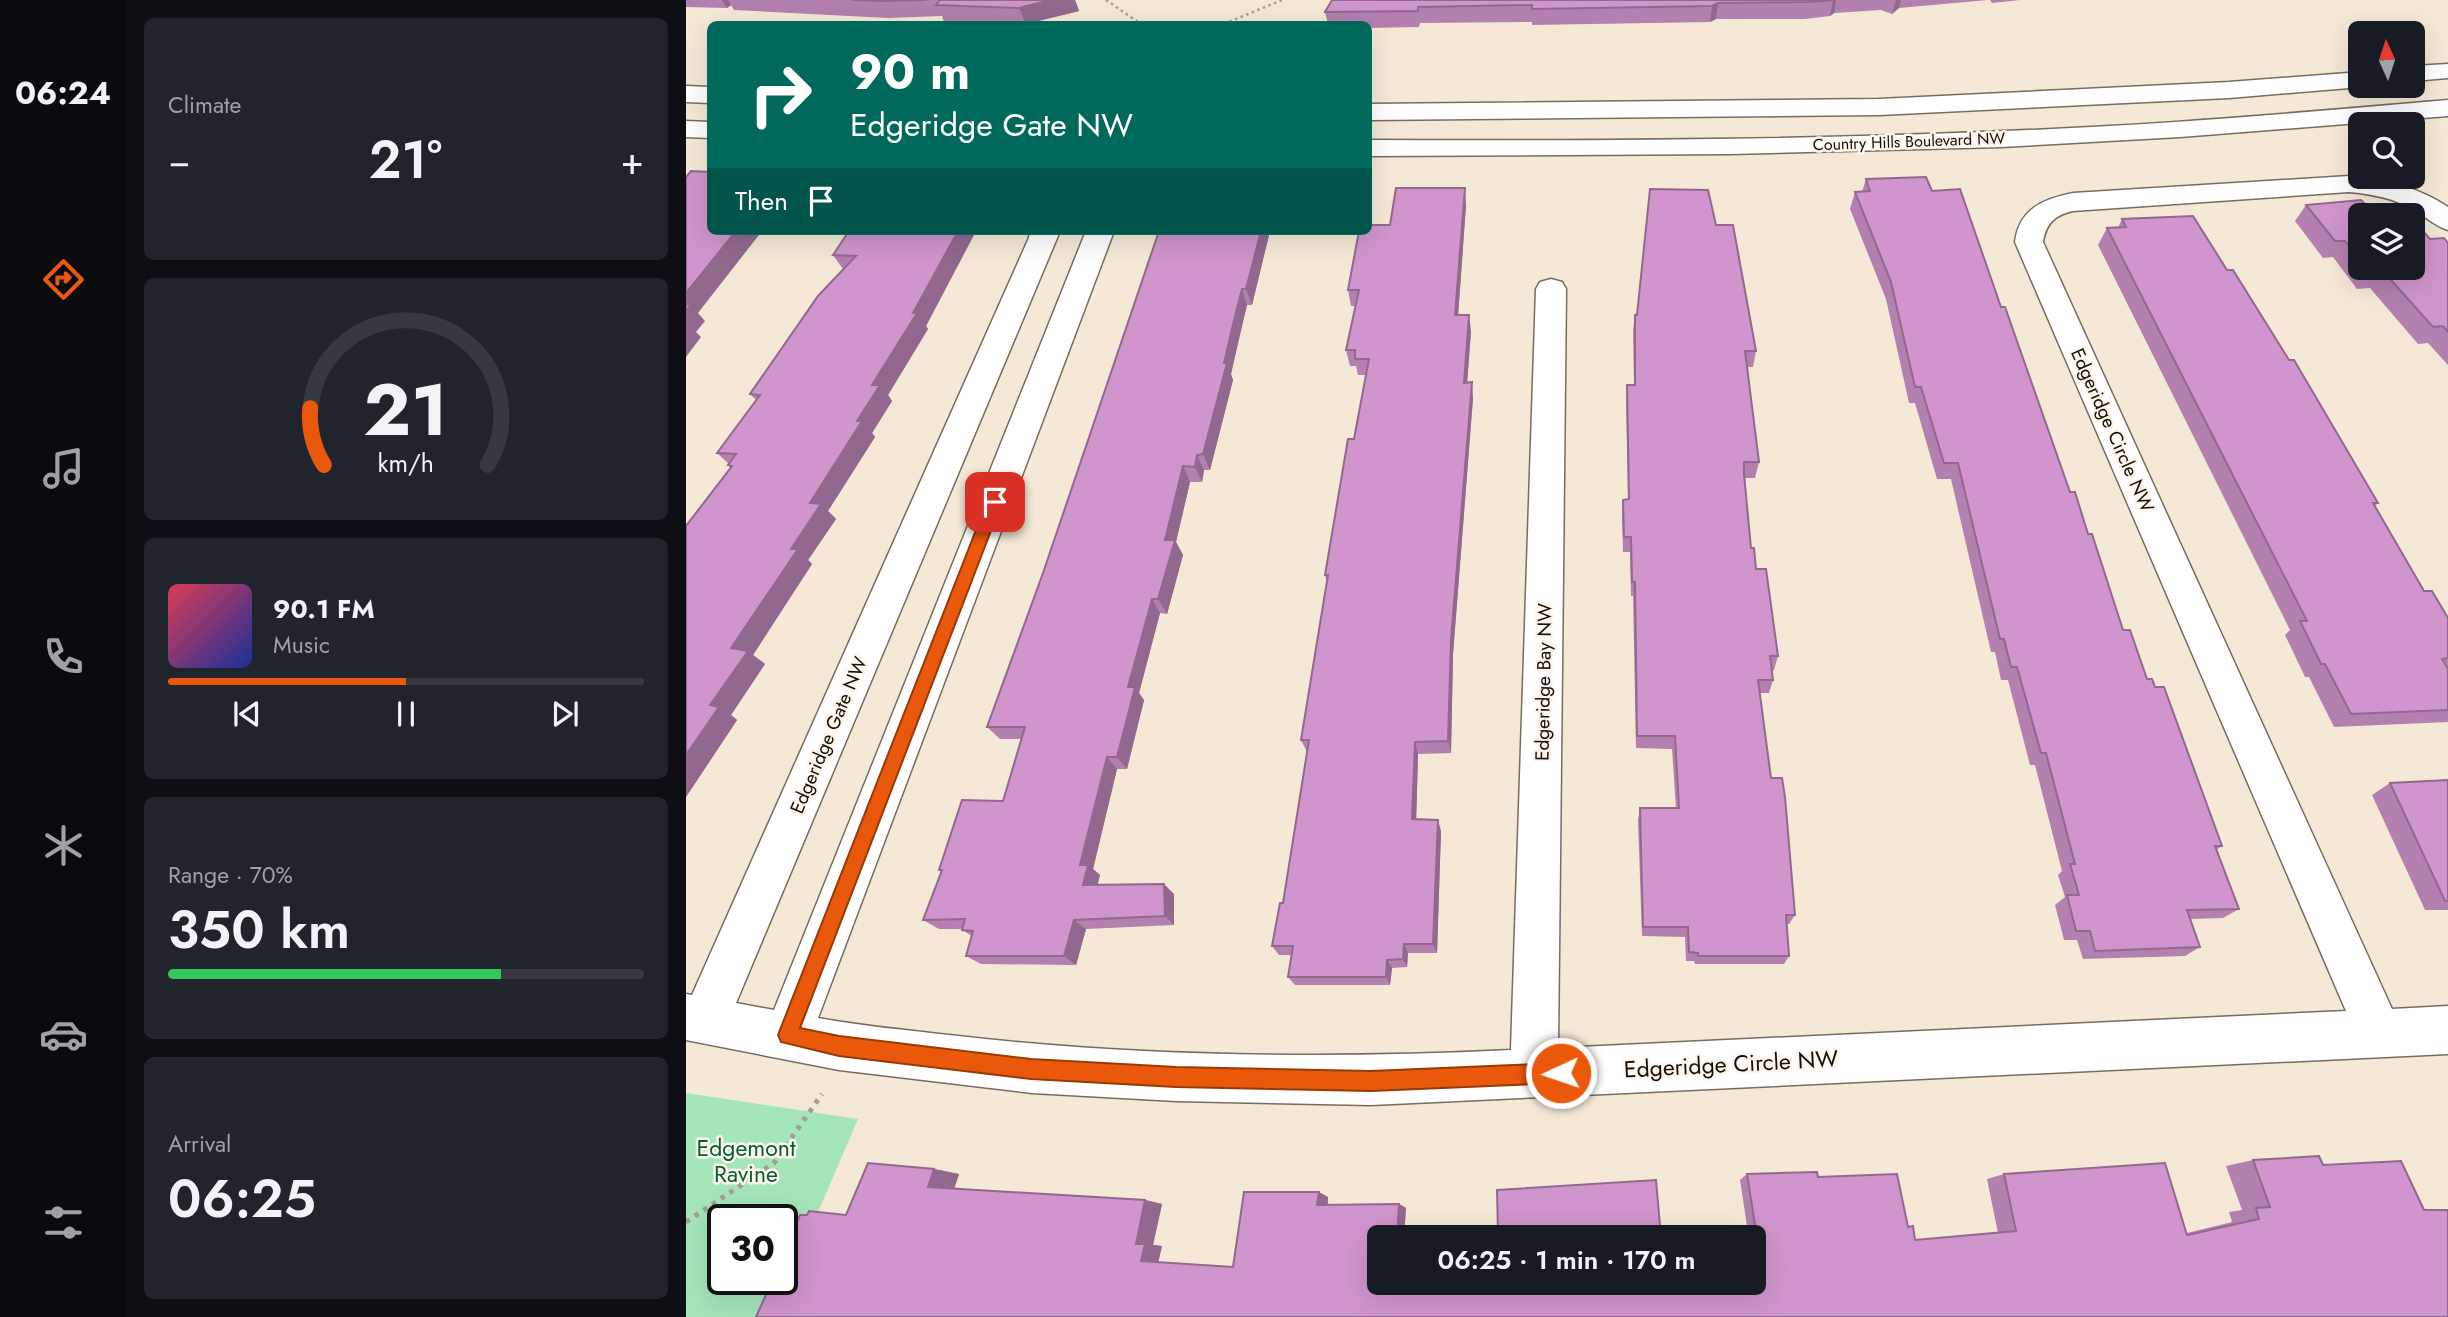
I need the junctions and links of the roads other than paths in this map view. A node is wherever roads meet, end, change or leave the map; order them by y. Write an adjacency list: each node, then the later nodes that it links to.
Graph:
1 (2448, 71): 2 (street)
2 (2426, 73)
3 (2348, 80): 7 (street, Country Hills Boulevard NW)
4 (686, 94): 5 (street)
5 (707, 94)
6 (2448, 108): 10 (street, Country Hills Boulevard NW)
7 (1372, 112)
8 (686, 129): 9 (street)
9 (707, 130)
10 (1372, 148)
11 (2448, 221): 19 (street, Edgeridge Circle NW)
12 (1043, 235): 15 (street, Edgeridge Gate NW)
13 (1098, 235): 16 (street)
14 (1552, 289): 20 (street, Edgeridge Bay NW)
15 (951, 450): 16 (street); 17 (street, Edgeridge Gate NW)
16 (1015, 450): 17 (street)
17 (732, 1025): 20 (street, Edgeridge Circle NW)
18 (2448, 1030): 19 (street, Edgeridge Circle NW)
19 (2379, 1033): 20 (street, Edgeridge Circle NW)
20 (1534, 1074)

